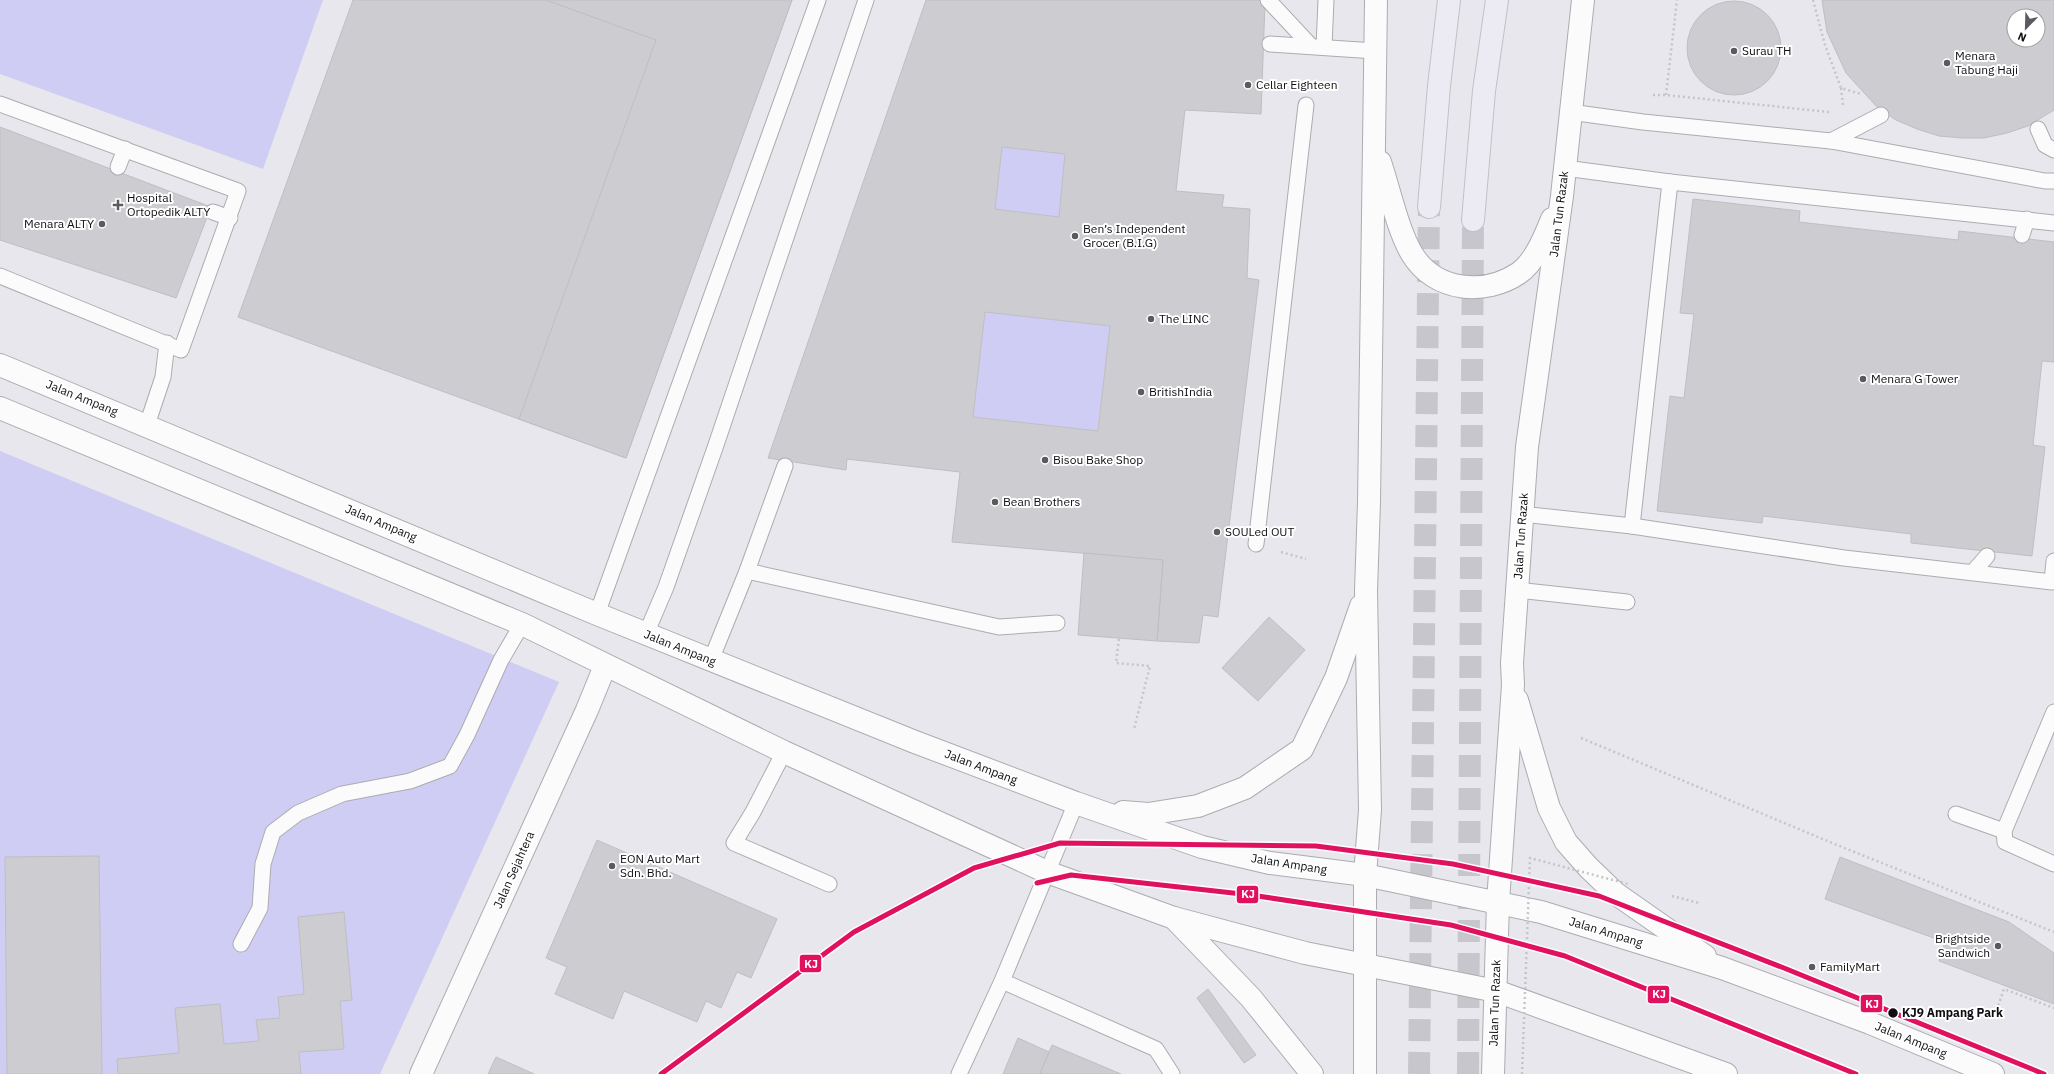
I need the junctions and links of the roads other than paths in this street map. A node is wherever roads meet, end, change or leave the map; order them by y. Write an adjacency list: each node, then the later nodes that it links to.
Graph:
1 (818, 0): 53 (lane)
2 (866, 0): 56 (lane)
3 (1268, 0): 10 (lane)
4 (1326, 0): 10 (lane)
5 (1376, 0): 11 (main road)
6 (1449, 0): 26 (main road)
7 (1497, 0): 30 (main road)
8 (1583, 0): 14 (main road, Jalan Tun Razak)
9 (1270, 44): 10 (lane)
10 (1318, 47): 11 (lane)
11 (1375, 51): 18 (main road)
12 (0, 104): 19 (lane)
13 (1306, 105): 43 (lane)
14 (1570, 112): 17 (lane); 22 (main road, Jalan Tun Razak)
15 (1881, 115): 17 (lane)
16 (2038, 128): 20 (lane)
17 (1831, 141): 23 (lane)
18 (1375, 146): 25 (main road); 51 (main road)
19 (125, 149): 21 (lane); 28 (lane)
20 (2054, 150)
21 (118, 167)
22 (1565, 168): 24 (lane); 25 (main road, Jalan Tun Razak)
23 (2054, 181)
24 (1670, 182): 29 (lane); 42 (lane)
25 (1562, 196): 41 (main road, Jalan Tun Razak)
26 (1429, 207)
27 (213, 212): 28 (lane)
28 (230, 218): 34 (lane)
29 (2027, 219): 31 (lane); 32 (lane)
30 (1473, 220)
31 (2054, 223)
32 (2022, 235)
33 (0, 276): 34 (lane)
34 (167, 343): 39 (lane)
35 (0, 365): 39 (main road, Jalan Ampang)
36 (0, 408): 38 (main road)
37 (0, 421): 38 (lane)
38 (34, 422): 55 (main road)
39 (147, 425): 53 (main road, Jalan Ampang)
40 (785, 466): 48 (lane)
41 (1522, 514): 42 (lane); 50 (main road, Jalan Tun Razak)
42 (1632, 526): 47 (lane)
43 (1256, 544)
44 (1987, 556): 49 (lane)
45 (1948, 557): 47 (lane)
46 (2054, 561): 49 (lane)
47 (1938, 568): 49 (lane)
48 (747, 571): 54 (lane); 57 (lane)
49 (1973, 572)
50 (1516, 590): 52 (lane); 59 (main road, Jalan Tun Razak)
51 (1366, 591): 63 (main road); 68 (main road)
52 (1627, 602)
53 (597, 614): 56 (main road, Jalan Ampang)
54 (1057, 623)
55 (522, 624): 58 (main road); 72 (lane)
56 (646, 634): 57 (main road, Jalan Ampang)
57 (711, 660): 62 (main road, Jalan Ampang)
58 (605, 666): 61 (main road); 77 (main road, Jalan Sejahtera)
59 (1513, 685): 70 (main road, Jalan Tun Razak); 74 (main road)
60 (2054, 712): 65 (lane)
61 (784, 752): 67 (main road); 69 (lane)
62 (1076, 803): 63 (main road, Jalan Ampang); 67 (lane)
63 (1098, 811): 68 (main road, Jalan Ampang)
64 (1956, 814): 65 (lane)
65 (2004, 831): 66 (lane)
66 (2054, 864)
67 (1047, 872): 71 (main road); 75 (lane)
68 (1366, 875): 70 (main road, Jalan Ampang); 73 (main road)
69 (829, 884)
70 (1498, 902): 74 (main road, Jalan Ampang); 76 (main road, Jalan Tun Razak)
71 (1174, 918): 73 (main road); 80 (main road)
72 (241, 944)
73 (1364, 963): 76 (main road); 81 (main road)
74 (1722, 968): 84 (main road, Jalan Ampang)
75 (1002, 981): 78 (lane); 79 (lane)
76 (1496, 991): 82 (main road, Jalan Tun Razak); 83 (main road)
77 (421, 1074)
78 (959, 1074)
79 (1172, 1074)
80 (1312, 1074)
81 (1365, 1074)
82 (1493, 1074)
83 (1726, 1074)
84 (1993, 1074)

